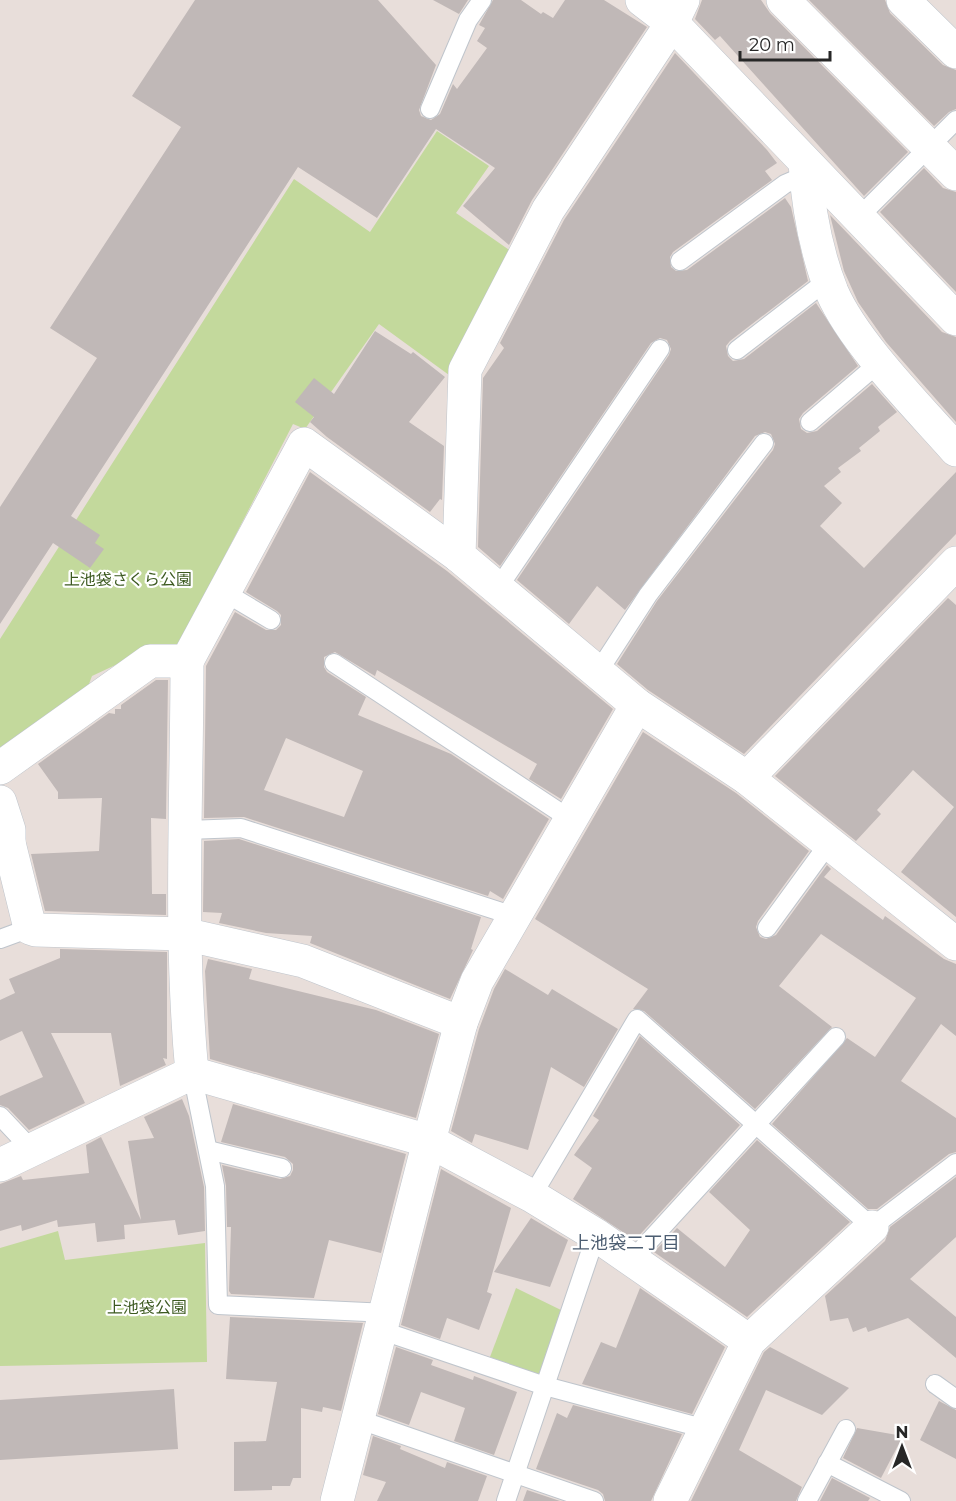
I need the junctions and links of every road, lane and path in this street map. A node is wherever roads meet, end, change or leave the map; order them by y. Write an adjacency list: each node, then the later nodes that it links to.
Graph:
1 (482, 0): 7 (lane)
2 (642, 0): 5 (street)
3 (783, 0): 9 (street)
4 (903, 0): 6 (street)
5 (678, 12): 10 (street); 22 (street)
6 (956, 52)
7 (430, 109)
8 (956, 120): 9 (lane)
9 (930, 146): 11 (street); 12 (lane)
10 (806, 169): 12 (street); 13 (lane); 14 (street)
11 (956, 174)
12 (858, 218): 15 (street)
13 (680, 261)
14 (829, 279): 17 (lane); 18 (street)
15 (956, 320)
16 (660, 349): 24 (lane)
17 (737, 350)
18 (880, 362): 19 (lane); 21 (street)
19 (810, 422)
20 (764, 443): 29 (lane)
21 (956, 450)
22 (459, 556): 24 (street); 25 (street)
23 (953, 571): 32 (street)
24 (498, 588): 29 (street)
25 (224, 592): 26 (lane); 27 (street)
26 (271, 620)
27 (187, 661): 31 (street); 35 (street)
28 (334, 663): 34 (lane)
29 (598, 672): 30 (street)
30 (637, 705): 32 (street); 34 (street)
31 (0, 768)
32 (747, 778): 36 (street)
33 (0, 802): 37 (street)
34 (570, 819): 38 (street)
35 (186, 830): 38 (lane); 41 (street)
36 (829, 843): 39 (lane); 42 (street)
37 (4, 844): 40 (street)
38 (514, 916): 43 (street)
39 (767, 928)
40 (15, 933): 41 (street)
41 (184, 934): 43 (street); 45 (street)
42 (956, 944)
43 (462, 1023): 48 (street)
44 (836, 1037): 47 (lane)
45 (192, 1073): 48 (street); 49 (lane); 50 (street)
46 (0, 1116): 50 (lane)
47 (755, 1124): 54 (lane); 55 (lane); 57 (lane)
48 (429, 1141): 54 (street); 58 (street)
49 (208, 1150): 53 (lane); 58 (lane)
50 (33, 1151): 52 (street)
51 (956, 1163): 55 (lane)
52 (0, 1165)
53 (282, 1168)
54 (532, 1196): 56 (street)
55 (873, 1227): 59 (street)
56 (596, 1235): 57 (street); 61 (lane)
57 (632, 1260): 59 (street)
58 (385, 1322): 61 (lane); 63 (street)
59 (749, 1341): 64 (street)
60 (935, 1384): 62 (lane)
61 (545, 1386): 64 (lane); 67 (lane)
62 (956, 1399)
63 (360, 1420): 67 (lane); 68 (street)
64 (706, 1429): 71 (street)
65 (846, 1429): 66 (lane)
66 (827, 1463): 72 (lane); 73 (lane)
67 (516, 1473): 69 (lane); 70 (lane)
68 (338, 1501)
69 (506, 1501)
70 (594, 1501)
71 (670, 1501)
72 (807, 1501)
73 (901, 1501)

